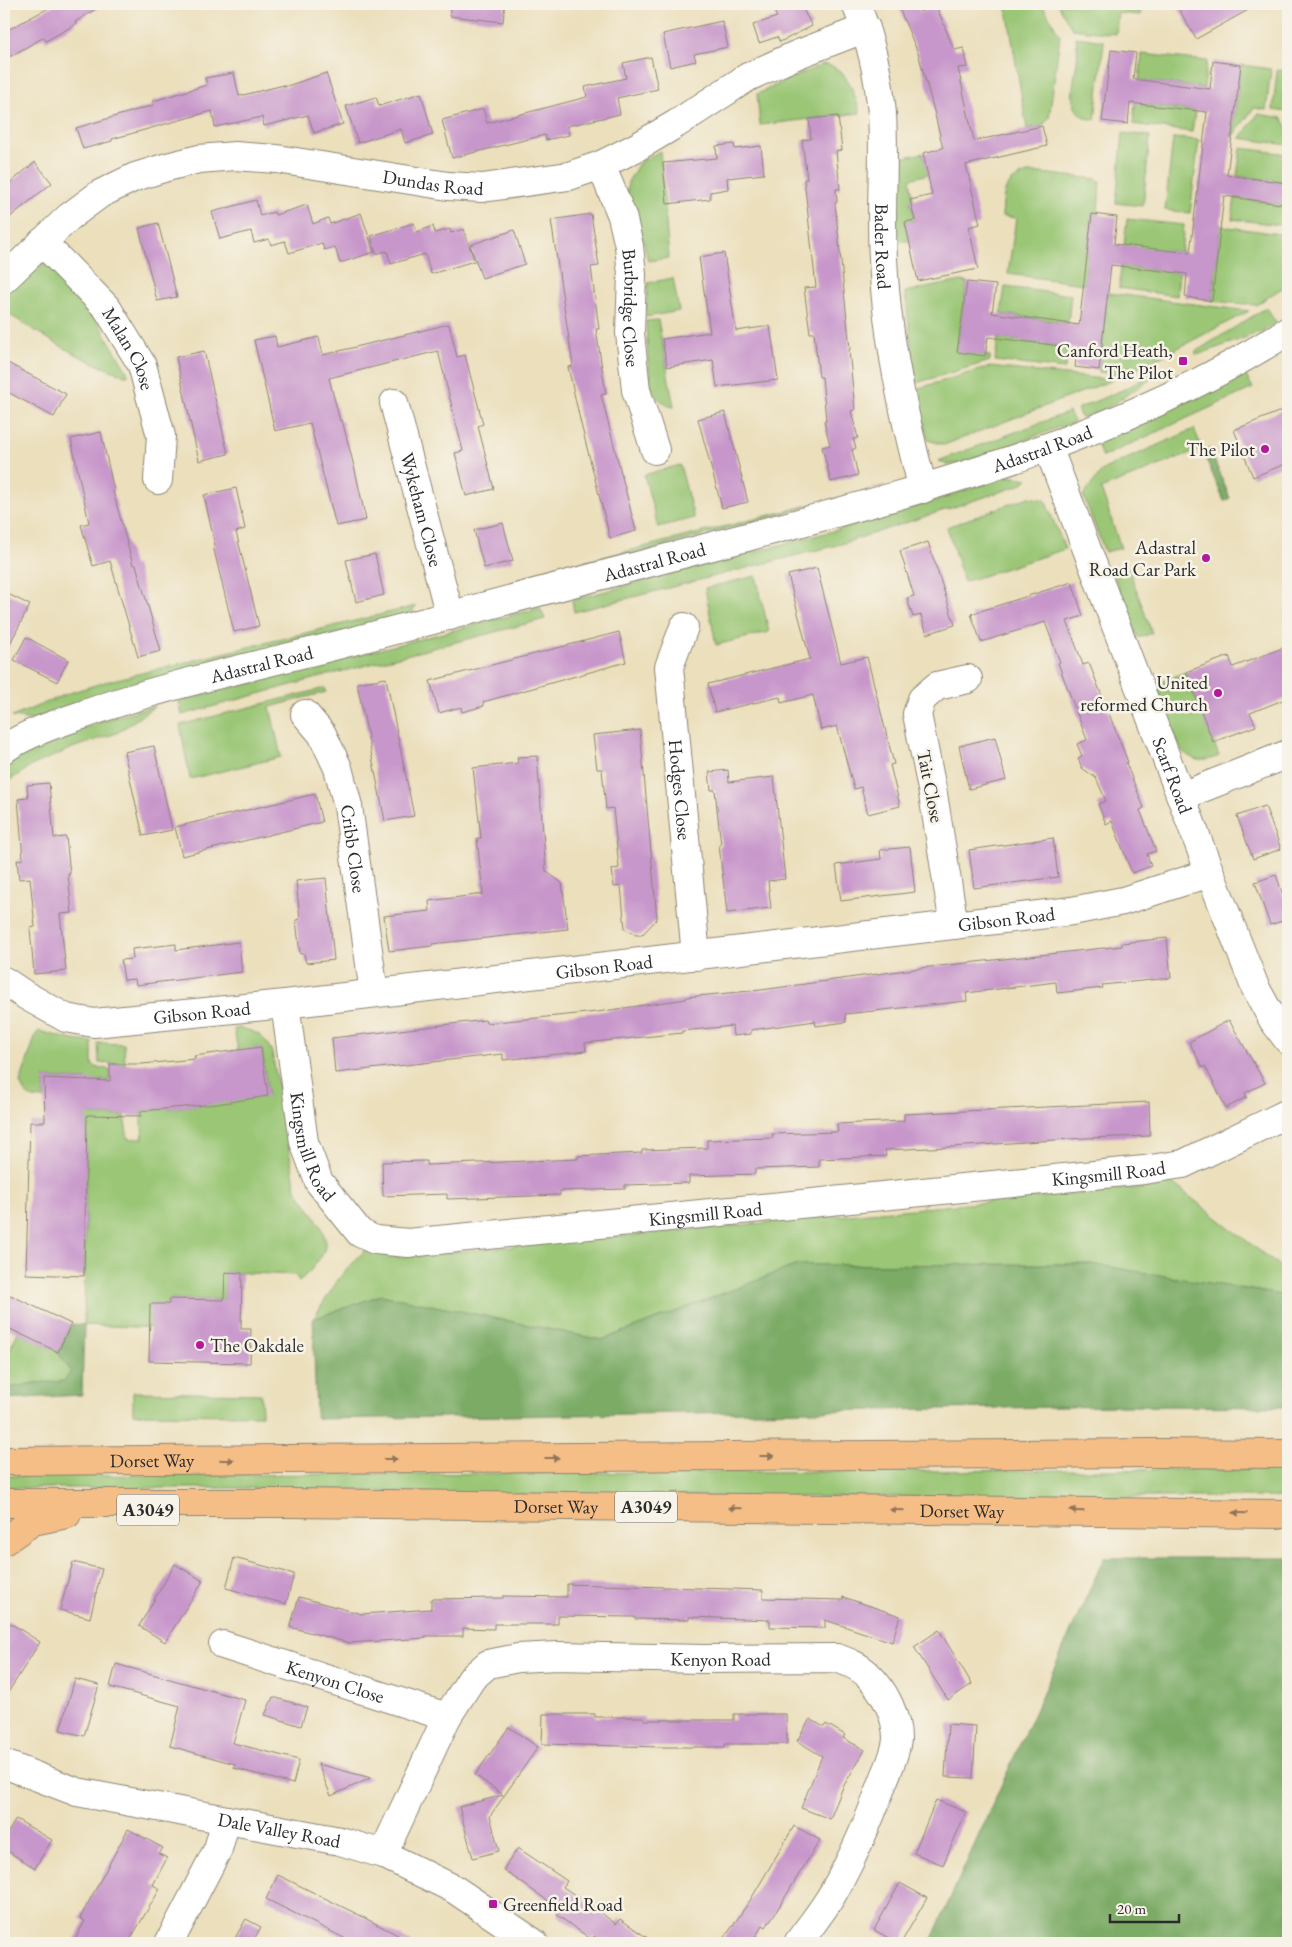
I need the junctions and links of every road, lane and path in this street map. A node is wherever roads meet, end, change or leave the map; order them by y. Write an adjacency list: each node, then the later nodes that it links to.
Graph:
1 (861, 16): 2 (street, Dundas Road); 10 (street, Bader Road)
2 (601, 165): 3 (street, Dundas Road); 8 (street, Burbridge Close)
3 (42, 242): 4 (street, Dundas Road); 9 (street, Malan Close)
4 (4, 279)
5 (1288, 331): 7 (street, Adastral Road)
6 (394, 403): 11 (street, Wykeham Close)
7 (1048, 447): 10 (street, Adastral Road); 17 (street, Scarf Road)
8 (655, 450)
9 (158, 480)
10 (923, 489): 11 (street, Adastral Road)
11 (450, 616): 15 (street, Adastral Road)
12 (684, 627): 20 (street, Hodges Close)
13 (968, 679): 19 (street, Tait Close)
14 (305, 714): 22 (street, Cribb Close)
15 (6, 743)
16 (1288, 754): 17 (street)
17 (1182, 796): 18 (street, Scarf Road)
18 (1210, 873): 19 (street, Gibson Road); 24 (street, Scarf Road)
19 (954, 925): 20 (street, Gibson Road)
20 (696, 956): 22 (street, Gibson Road)
21 (4, 981): 23 (street, Gibson Road)
22 (374, 993): 23 (street, Gibson Road)
23 (285, 1004): 25 (street, Kingsmill Road)
24 (1288, 1040)
25 (1288, 1113)
26 (1288, 1454): 28 (highway, Dorset Way, one-way to 26)
27 (4, 1455): 28 (highway)
28 (121, 1460): 29 (highway, Dorset Way)
29 (4, 1461)
30 (4, 1503): 31 (highway, Dorset Way / A3049)
31 (291, 1503): 32 (highway, Dorset Way / A3049, one-way to 31); 33 (highway, A3049)
32 (1288, 1514)
33 (4, 1541)
34 (223, 1645): 35 (street, Kenyon Close)
35 (447, 1717): 38 (street, Kenyon Road); 42 (street, Kenyon Road)
36 (4, 1764): 37 (street, Dale Valley Road)
37 (226, 1820): 38 (street, Dale Valley Road); 40 (street)
38 (383, 1854): 39 (street, Dale Valley Road)
39 (503, 1934): 41 (street, Dale Valley Road)
40 (168, 1943)
41 (534, 1943)
42 (798, 1943)

